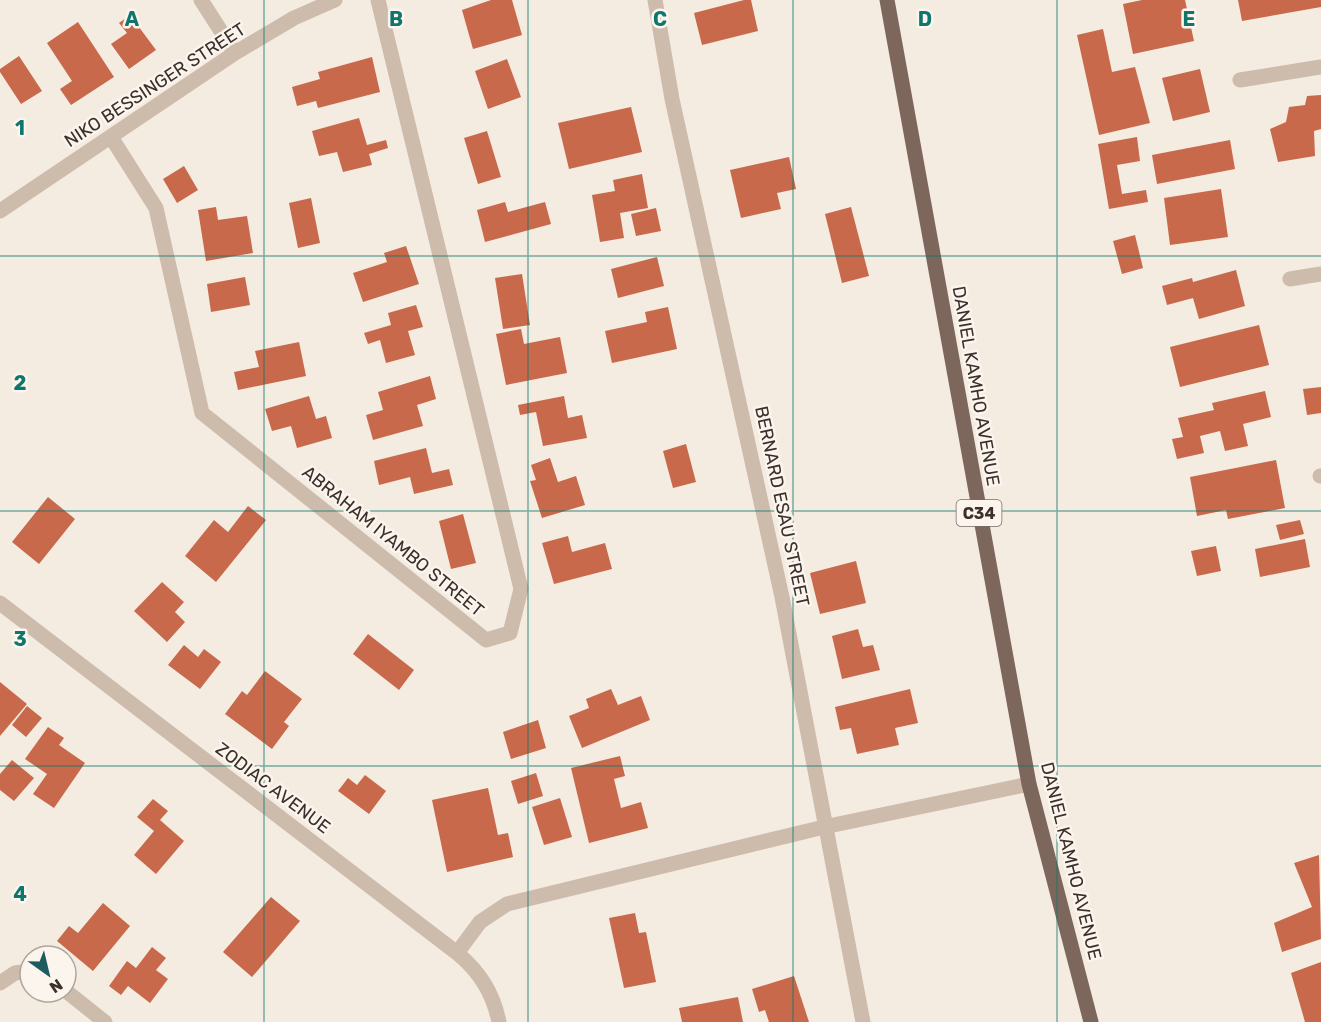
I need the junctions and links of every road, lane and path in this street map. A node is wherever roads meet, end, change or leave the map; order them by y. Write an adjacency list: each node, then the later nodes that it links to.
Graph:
1 (201, 0): 6 (street)
2 (335, 0): 6 (street, NIKO BESSINGER STREET)
3 (378, 0): 9 (street, ABRAHAM IYAMBO STREET)
4 (655, 0): 15 (street, BERNARD ESAU STREET)
5 (887, 0): 14 (main road, DANIEL KAMHO AVENUE / C34)
6 (235, 53): 9 (street, NIKO BESSINGER STREET)
7 (1321, 67): 8 (street)
8 (1240, 80)
9 (111, 137): 10 (street, NIKO BESSINGER STREET)
10 (0, 211)
11 (1321, 274): 12 (street)
12 (1290, 279)
13 (0, 603): 16 (street, ZODIAC AVENUE)
14 (1029, 784): 15 (street); 23 (main road, DANIEL KAMHO AVENUE / C34)
15 (824, 827): 16 (street); 22 (street, BERNARD ESAU STREET)
16 (457, 953): 21 (street, ZODIAC AVENUE)
17 (18, 973): 18 (street)
18 (0, 983)
19 (78, 1001): 20 (street)
20 (105, 1022)
21 (499, 1022)
22 (863, 1022)
23 (1091, 1022)

